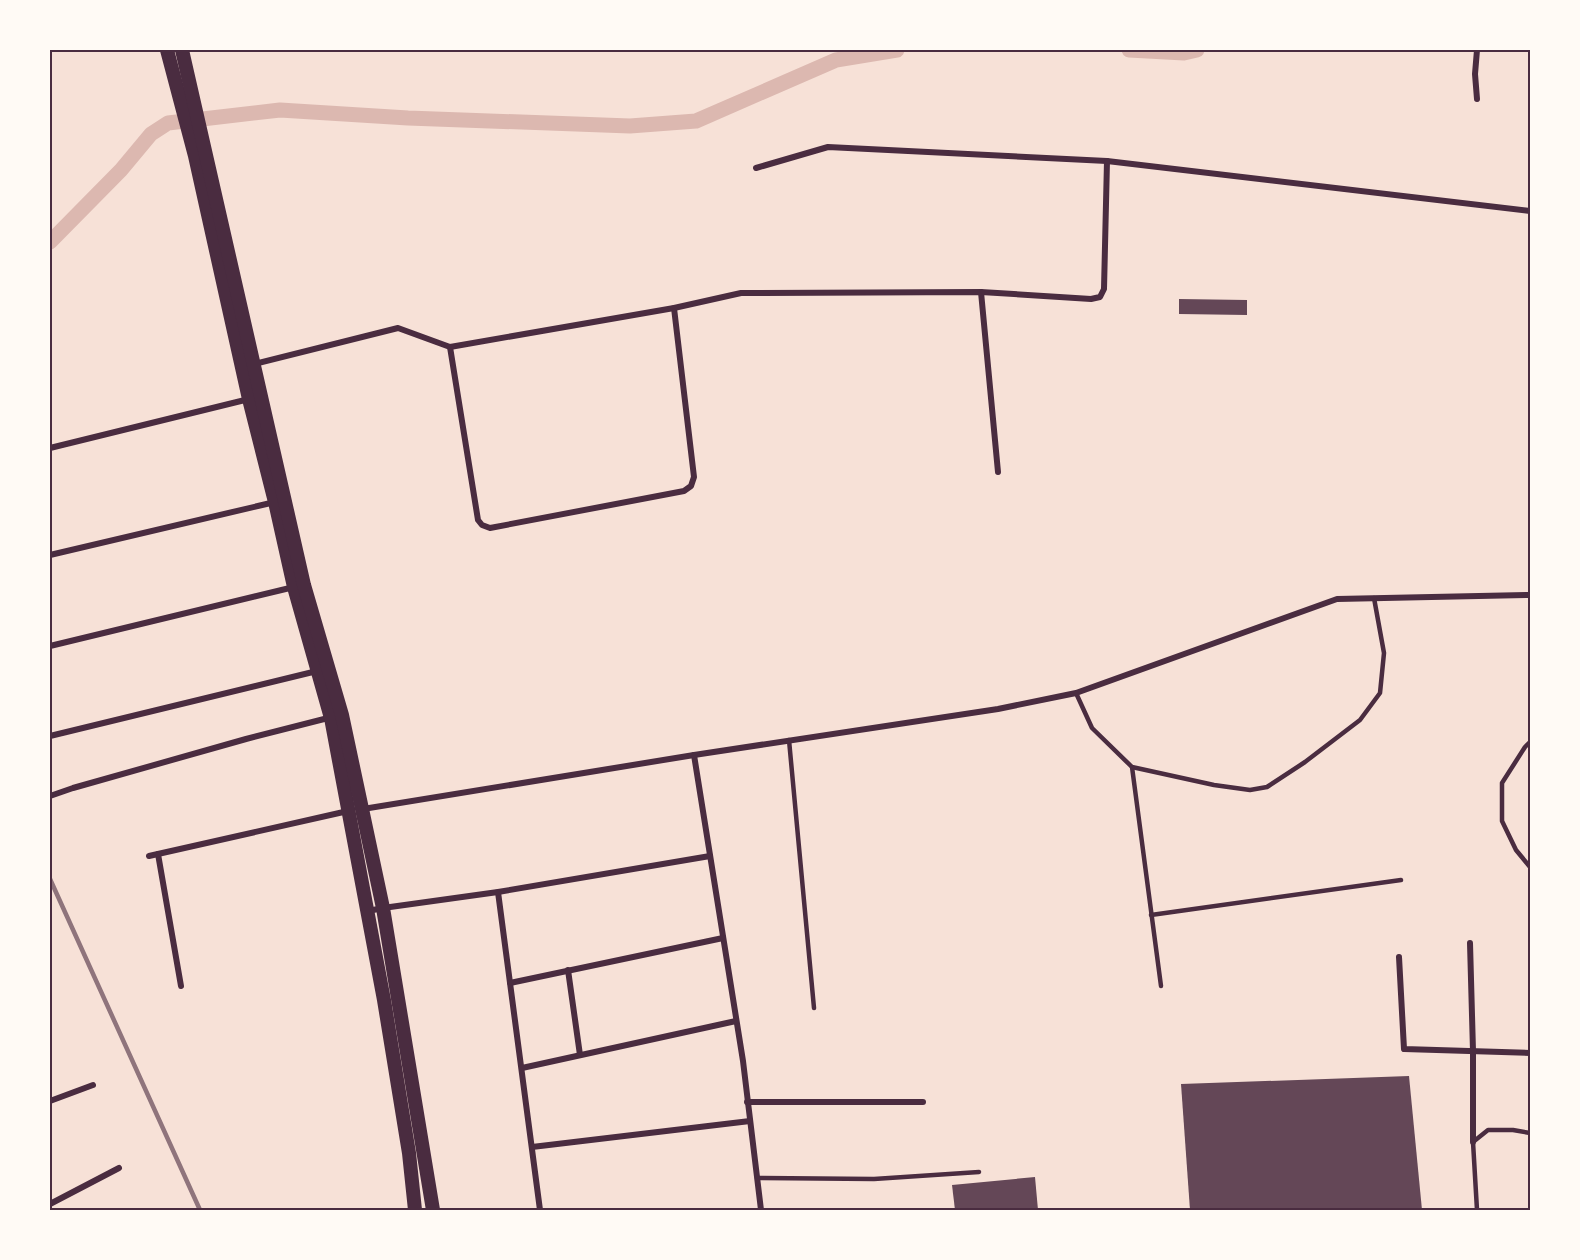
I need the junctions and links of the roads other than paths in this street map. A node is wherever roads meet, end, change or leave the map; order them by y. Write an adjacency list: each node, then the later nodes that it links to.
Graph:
1 (167, 50): 5 (main road)
2 (182, 50): 5 (main road)
3 (1477, 50): 4 (street)
4 (1477, 99)
5 (200, 153): 12 (main road); 13 (main road)
6 (1107, 161): 7 (street); 8 (street); 9 (street)
7 (756, 168)
8 (1530, 211)
9 (981, 292): 10 (street); 15 (street)
10 (674, 308): 11 (street); 11 (street)
11 (450, 347): 12 (street)
12 (254, 364): 13 (main road)
13 (255, 398): 14 (street); 16 (main road)
14 (50, 448)
15 (998, 472)
16 (280, 501): 17 (street); 18 (main road)
17 (50, 555)
18 (299, 586): 21 (street); 22 (main road)
19 (1530, 595): 20 (street)
20 (1374, 598): 23 (street); 29 (lane)
21 (50, 646)
22 (323, 669): 24 (main road); 25 (street)
23 (1076, 693): 26 (street); 29 (lane)
24 (336, 716): 30 (street); 31 (main road)
25 (50, 736)
26 (789, 741): 28 (street); 48 (lane)
27 (1530, 742): 35 (lane)
28 (694, 755): 31 (street); 34 (street)
29 (1132, 767): 40 (lane)
30 (50, 796)
31 (355, 810): 32 (street); 38 (main road); 39 (main road)
32 (158, 854): 33 (street); 46 (street)
33 (149, 855)
34 (710, 856): 37 (street); 41 (street)
35 (1530, 867)
36 (1401, 880): 40 (lane)
37 (498, 892): 38 (street); 45 (street)
38 (383, 908): 39 (street); 67 (main road)
39 (367, 911): 66 (main road)
40 (1151, 915): 47 (lane)
41 (723, 938): 44 (street); 49 (street)
42 (1470, 944): 50 (street)
43 (1399, 957): 50 (street)
44 (568, 970): 45 (street); 52 (street)
45 (510, 983): 53 (street)
46 (181, 986)
47 (1161, 986)
48 (814, 1008)
49 (736, 1021): 52 (street); 56 (street)
50 (1473, 1051): 51 (street); 60 (street)
51 (1530, 1053)
52 (580, 1055): 53 (street)
53 (522, 1068): 61 (street)
54 (93, 1085): 55 (street)
55 (50, 1101)
56 (747, 1102): 57 (street); 58 (street)
57 (923, 1102)
58 (750, 1121): 61 (street); 64 (street)
59 (1530, 1133): 60 (lane)
60 (1473, 1142): 70 (lane)
61 (532, 1147): 68 (street)
62 (119, 1168): 65 (street)
63 (979, 1172): 64 (lane)
64 (757, 1178): 69 (street)
65 (50, 1204)
66 (415, 1210)
67 (433, 1210)
68 (540, 1210)
69 (761, 1210)
70 (1477, 1210)

